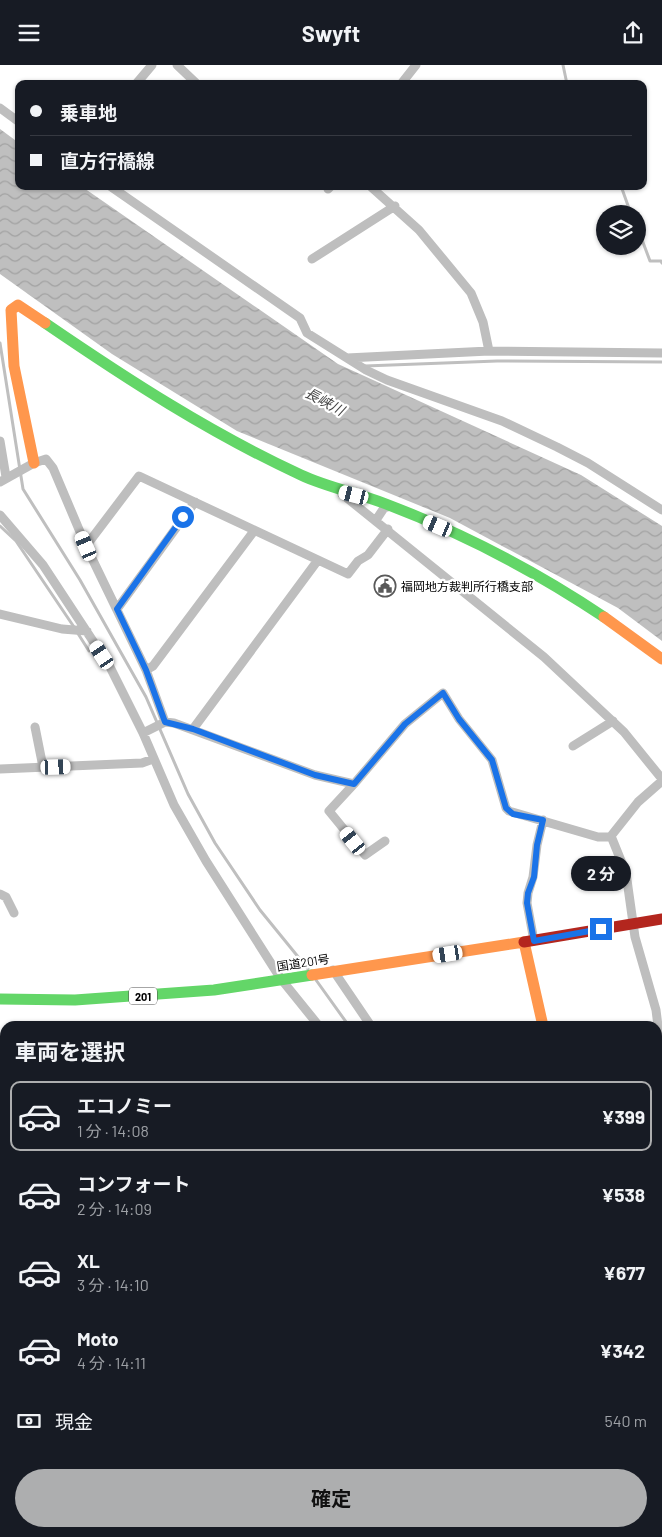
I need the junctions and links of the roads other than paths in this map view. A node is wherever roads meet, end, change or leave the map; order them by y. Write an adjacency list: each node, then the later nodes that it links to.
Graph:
1 (152, 65): 4 (street)
2 (176, 65): 5 (street)
3 (416, 65): 6 (street)
4 (139, 80)
5 (193, 80)
6 (404, 80)
7 (0, 108): 8 (street)
8 (15, 119)
9 (122, 190): 15 (street)
10 (375, 190): 11 (street)
11 (395, 206): 12 (street); 13 (street)
12 (312, 259)
13 (489, 351): 14 (street); 15 (street)
14 (662, 353)
15 (347, 358): 22 (street)
16 (0, 441): 18 (street)
17 (34, 463): 18 (street); 19 (main road); 27 (street)
18 (6, 477)
19 (338, 490): 21 (main road); 24 (street)
20 (194, 502): 26 (street); 27 (street); 29 (street)
21 (391, 506): 24 (street); 32 (main road)
22 (662, 510)
23 (0, 515): 31 (street)
24 (376, 519): 25 (street)
25 (388, 529): 28 (street); 34 (street)
26 (254, 531): 28 (street); 33 (street)
27 (86, 546): 29 (street)
28 (318, 560): 37 (street)
29 (117, 609): 33 (street)
30 (0, 614): 31 (street)
31 (87, 631): 38 (street)
32 (662, 659)
33 (146, 670): 35 (street)
34 (613, 721): 39 (street); 43 (street)
35 (165, 722): 37 (street); 38 (street)
36 (35, 727): 41 (street)
37 (193, 729): 44 (street)
38 (146, 731): 40 (street)
39 (574, 746)
40 (153, 759): 41 (street); 54 (street)
41 (43, 767): 42 (street)
42 (0, 769)
43 (662, 780): 46 (street)
44 (354, 784): 45 (street); 47 (street)
45 (543, 820): 46 (street); 52 (street)
46 (611, 837): 51 (street)
47 (385, 841)
48 (0, 894): 49 (street)
49 (14, 913)
50 (662, 919): 51 (main road, 国道201号)
51 (635, 924): 52 (main road, 国道201号); 59 (street)
52 (529, 941): 53 (main road, 国道201号 / 201); 58 (main road)
53 (328, 971): 54 (main road, 国道201号 / 201); 57 (street)
54 (283, 979): 55 (main road, 国道201号 / 201); 56 (street)
55 (0, 999)
56 (315, 1021)
57 (367, 1021)
58 (543, 1021)
59 (657, 1021)

